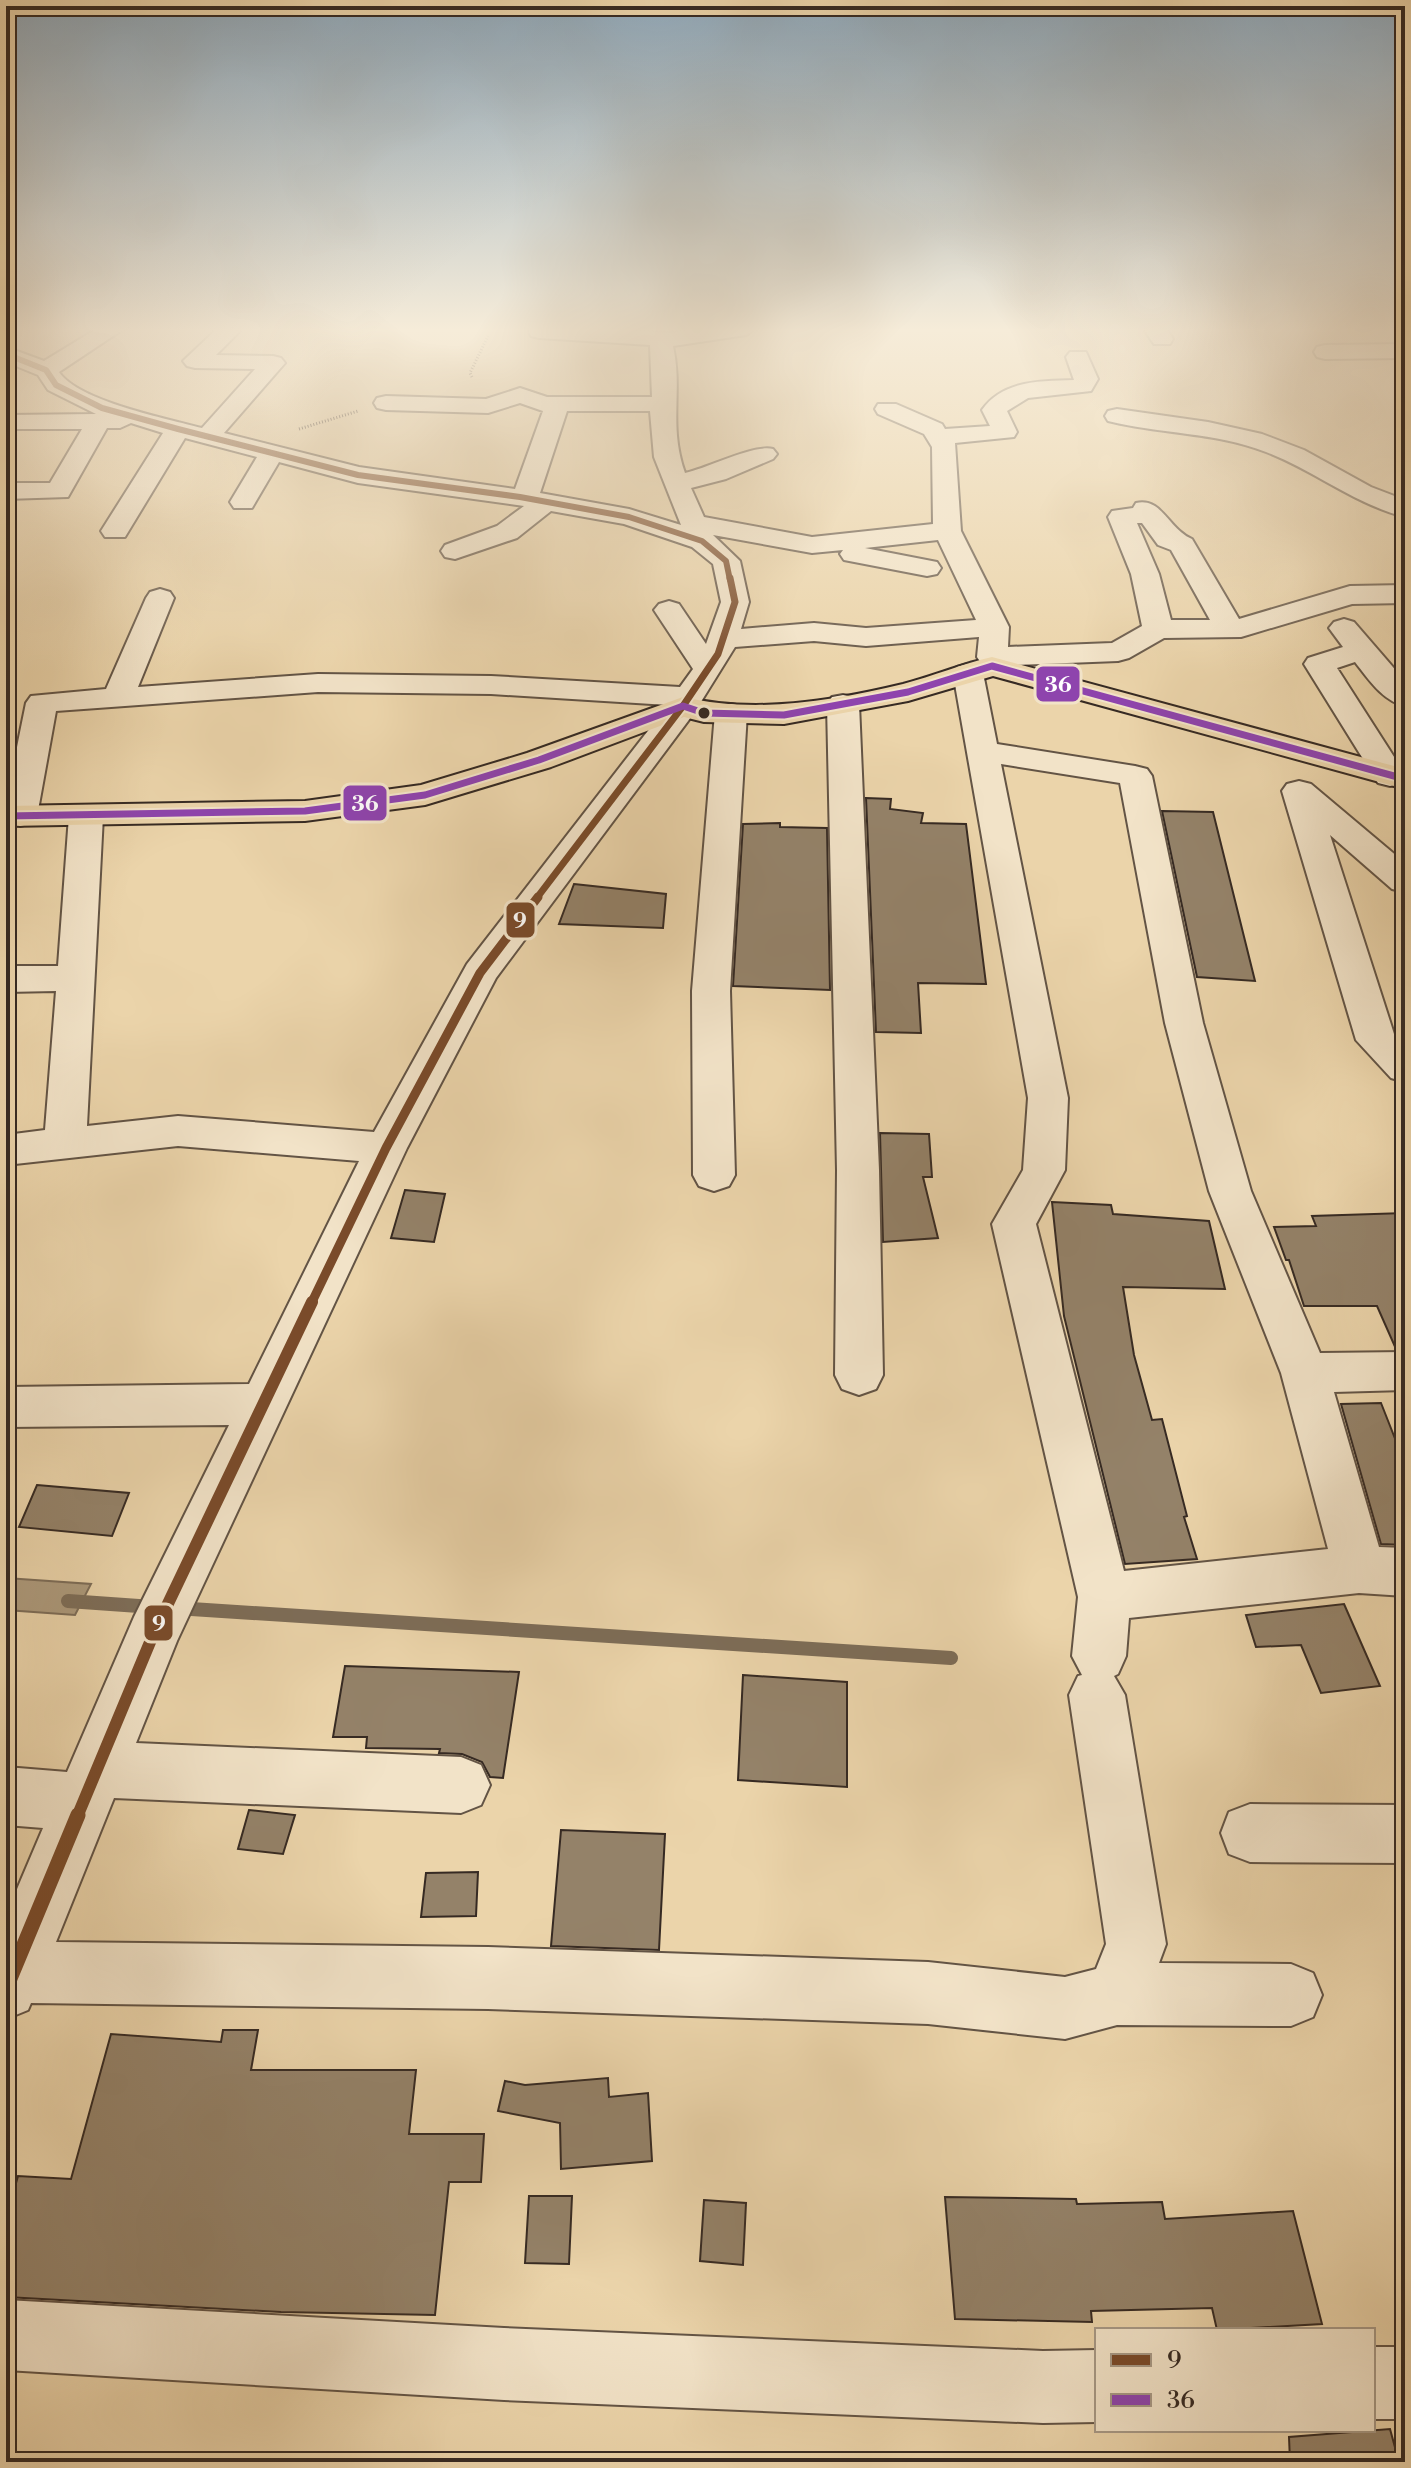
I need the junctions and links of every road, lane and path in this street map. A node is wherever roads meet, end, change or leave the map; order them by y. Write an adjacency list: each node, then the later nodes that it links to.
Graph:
1 (86, 443): 14 (street)
2 (169, 443): 18 (street)
3 (237, 443): 10 (street)
4 (278, 443): 10 (path)
5 (548, 443): 15 (street)
6 (665, 443): 13 (street)
7 (943, 443): 19 (street)
8 (1264, 443): 17 (street)
9 (717, 444): 12 (street)
10 (265, 450): 15 (street); 16 (street)
11 (764, 454): 12 (street)
12 (733, 466): 13 (street)
13 (676, 483): 20 (street)
14 (6, 491)
15 (536, 500): 20 (street); 22 (street)
16 (243, 502)
17 (1405, 509)
18 (115, 531)
19 (947, 531): 21 (street); 28 (street)
20 (698, 532): 21 (street); 31 (street)
21 (812, 545): 23 (street)
22 (455, 551)
23 (927, 568)
24 (1405, 594): 26 (street)
25 (160, 598): 35 (street)
26 (1320, 604): 29 (street); 32 (street)
27 (669, 610): 34 (street)
28 (994, 627): 31 (street); 33 (street)
29 (1230, 628): 30 (street); 30 (street)
30 (1158, 629): 33 (street)
31 (723, 639): 34 (street)
32 (1361, 651): 36 (street); 41 (street)
33 (984, 665): 38 (main road); 40 (street); 41 (main road)
34 (708, 669): 37 (street)
35 (119, 696): 37 (street); 42 (street)
36 (1405, 697)
37 (686, 701): 39 (main road); 43 (main road); 49 (street)
38 (843, 704): 39 (main road); 54 (street)
39 (731, 713): 51 (street)
40 (983, 751): 53 (street); 58 (street)
41 (1398, 778)
42 (13, 816): 43 (main road)
43 (86, 816): 45 (street)
44 (1405, 881): 47 (street)
45 (76, 978): 46 (street); 48 (street)
46 (6, 979)
47 (1405, 1068)
48 (65, 1143): 49 (street); 50 (street)
49 (386, 1148): 55 (street)
50 (6, 1150)
51 (714, 1175)
52 (1405, 1371): 53 (street)
53 (1305, 1373): 57 (street)
54 (859, 1375)
55 (262, 1404): 56 (street); 60 (street)
56 (6, 1407)
57 (1382, 1570): 58 (street)
58 (1104, 1597): 65 (street)
59 (461, 1785): 60 (street)
60 (90, 1786): 61 (street); 64 (street)
61 (6, 1796)
62 (1250, 1833): 63 (street)
63 (1405, 1834)
64 (10, 1980): 65 (street)
65 (1117, 1994): 66 (street)
66 (1291, 1995)
67 (6, 2335): 70 (street)
68 (1375, 2383): 69 (street)
69 (1405, 2383)
70 (1095, 2386)

